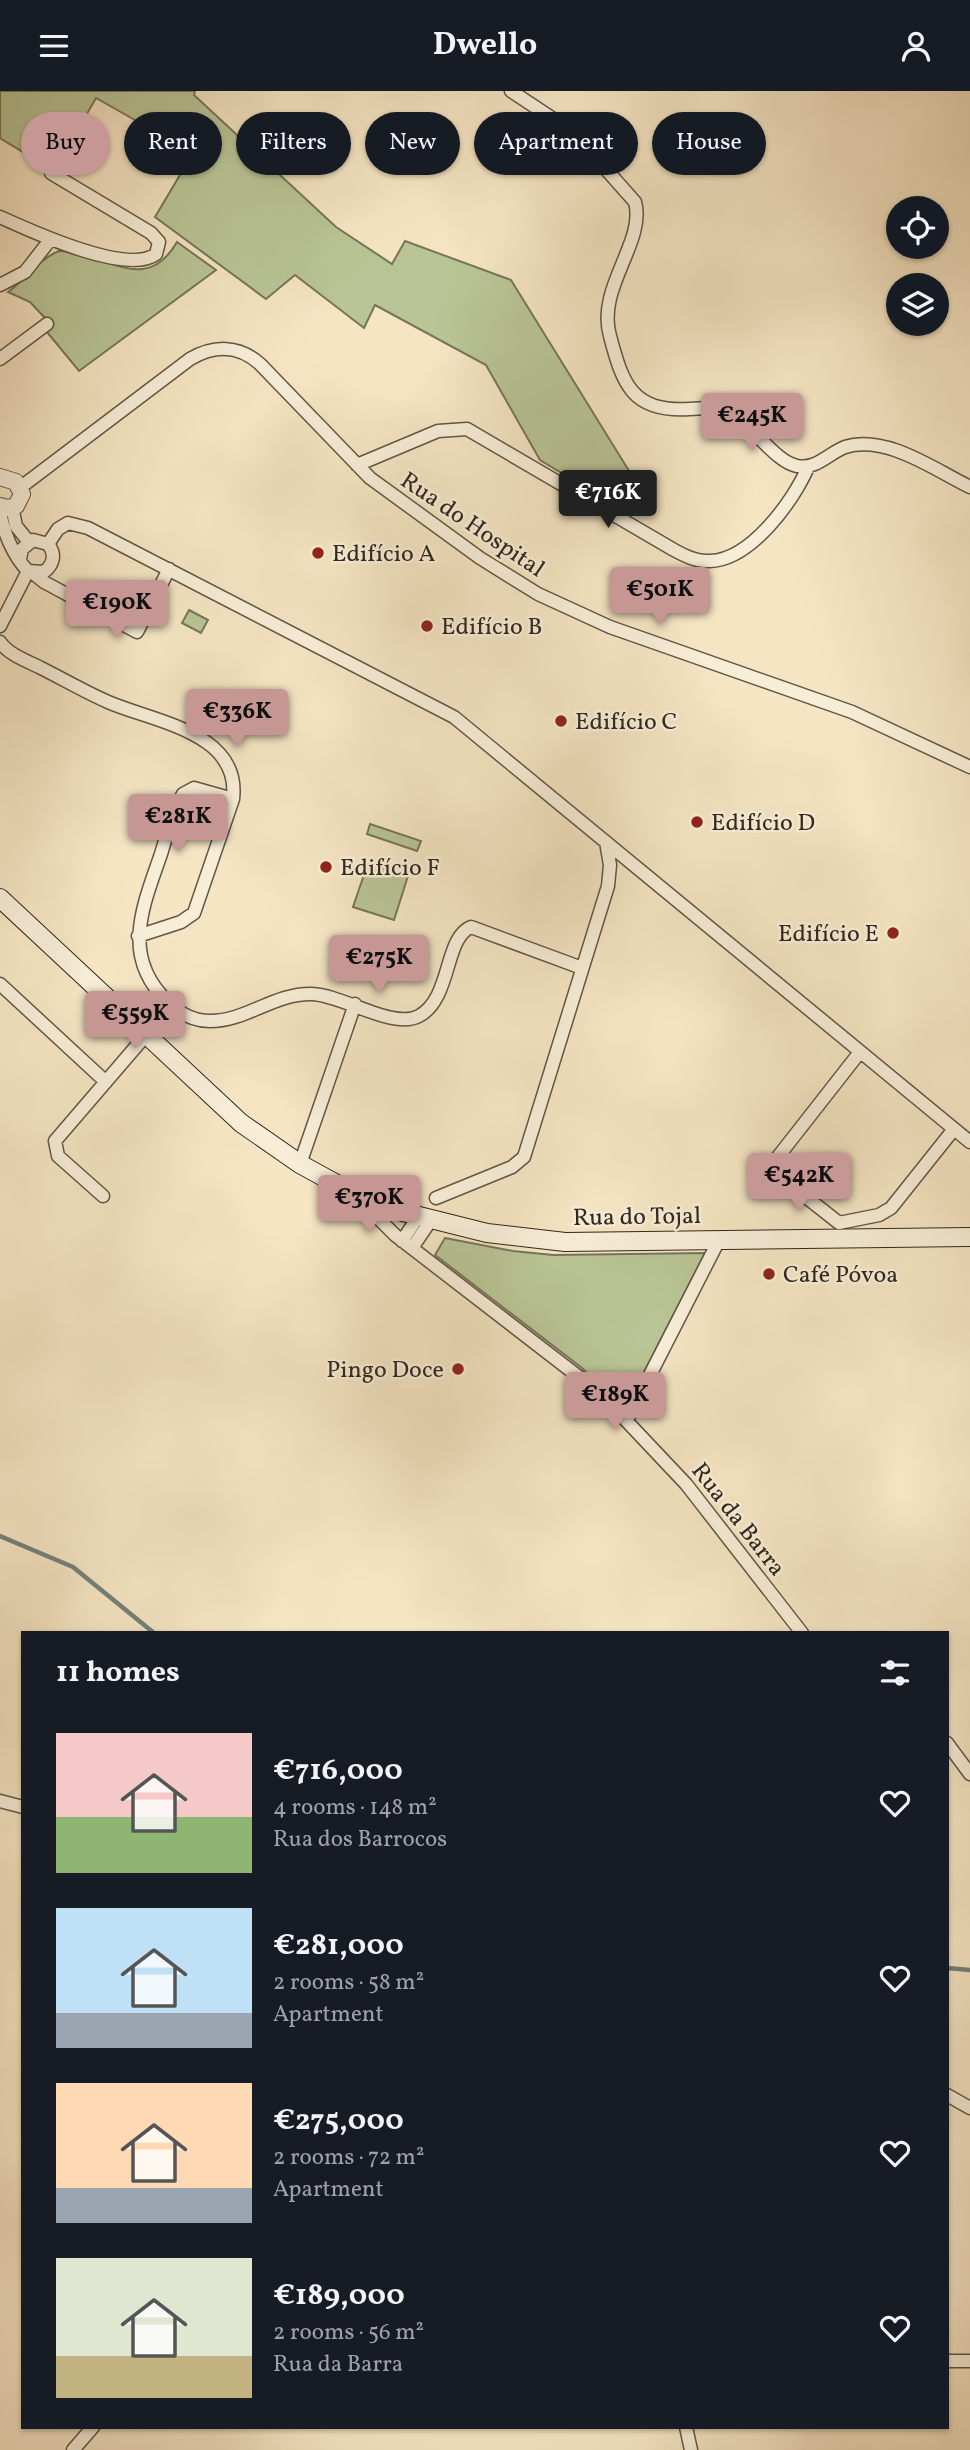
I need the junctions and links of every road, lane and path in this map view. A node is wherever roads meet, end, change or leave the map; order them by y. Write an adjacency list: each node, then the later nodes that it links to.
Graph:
1 (511, 91): 9 (street)
2 (54, 175): 4 (street)
3 (0, 217): 4 (street)
4 (50, 240): 5 (street)
5 (0, 285)
6 (47, 324): 7 (street)
7 (0, 359)
8 (356, 465): 9 (street); 10 (street, Rua do Hospital); 20 (street, Rua do Hospital)
9 (808, 467): 11 (street)
10 (7, 481): 12 (street)
11 (970, 487)
12 (4, 508): 13 (street); 15 (street)
13 (29, 542): 14 (street); 15 (street)
14 (48, 544): 16 (street); 17 (street)
15 (20, 559): 17 (street)
16 (169, 569): 17 (street); 22 (street)
17 (30, 572): 18 (street)
18 (0, 626)
19 (0, 642): 21 (street)
20 (970, 767)
21 (233, 799): 24 (street); 24 (street)
22 (606, 842): 25 (street); 29 (street)
23 (0, 898): 28 (main road, Rua do Tojal)
24 (138, 936): 27 (street)
25 (582, 968): 27 (street); 36 (street)
26 (0, 984): 30 (street)
27 (355, 1004): 33 (street)
28 (146, 1035): 30 (street); 33 (main road, Rua do Tojal)
29 (860, 1052): 31 (street); 31 (street)
30 (106, 1082): 35 (street)
31 (954, 1129): 32 (street)
32 (970, 1142)
33 (300, 1164): 34 (main road, Rua do Tojal)
34 (353, 1193): 37 (main road, Rua do Tojal); 40 (street, Rua da Barra)
35 (103, 1196)
36 (436, 1198)
37 (424, 1219): 39 (main road, Rua do Tojal); 40 (street)
38 (970, 1237): 39 (main road, Rua do Tojal)
39 (719, 1240): 41 (street)
40 (407, 1245): 41 (street, Rua da Barra)
41 (627, 1420): 42 (street, Rua da Barra)
42 (800, 1631)
43 (949, 1746): 44 (street)
44 (970, 1774)
45 (0, 1801): 46 (street)
46 (21, 1806)
47 (949, 2096): 48 (street)
48 (970, 2108)
49 (949, 2361): 50 (street)
50 (970, 2361)
51 (91, 2429): 53 (street)
52 (686, 2429): 54 (street)
53 (73, 2450)
54 (691, 2450)

